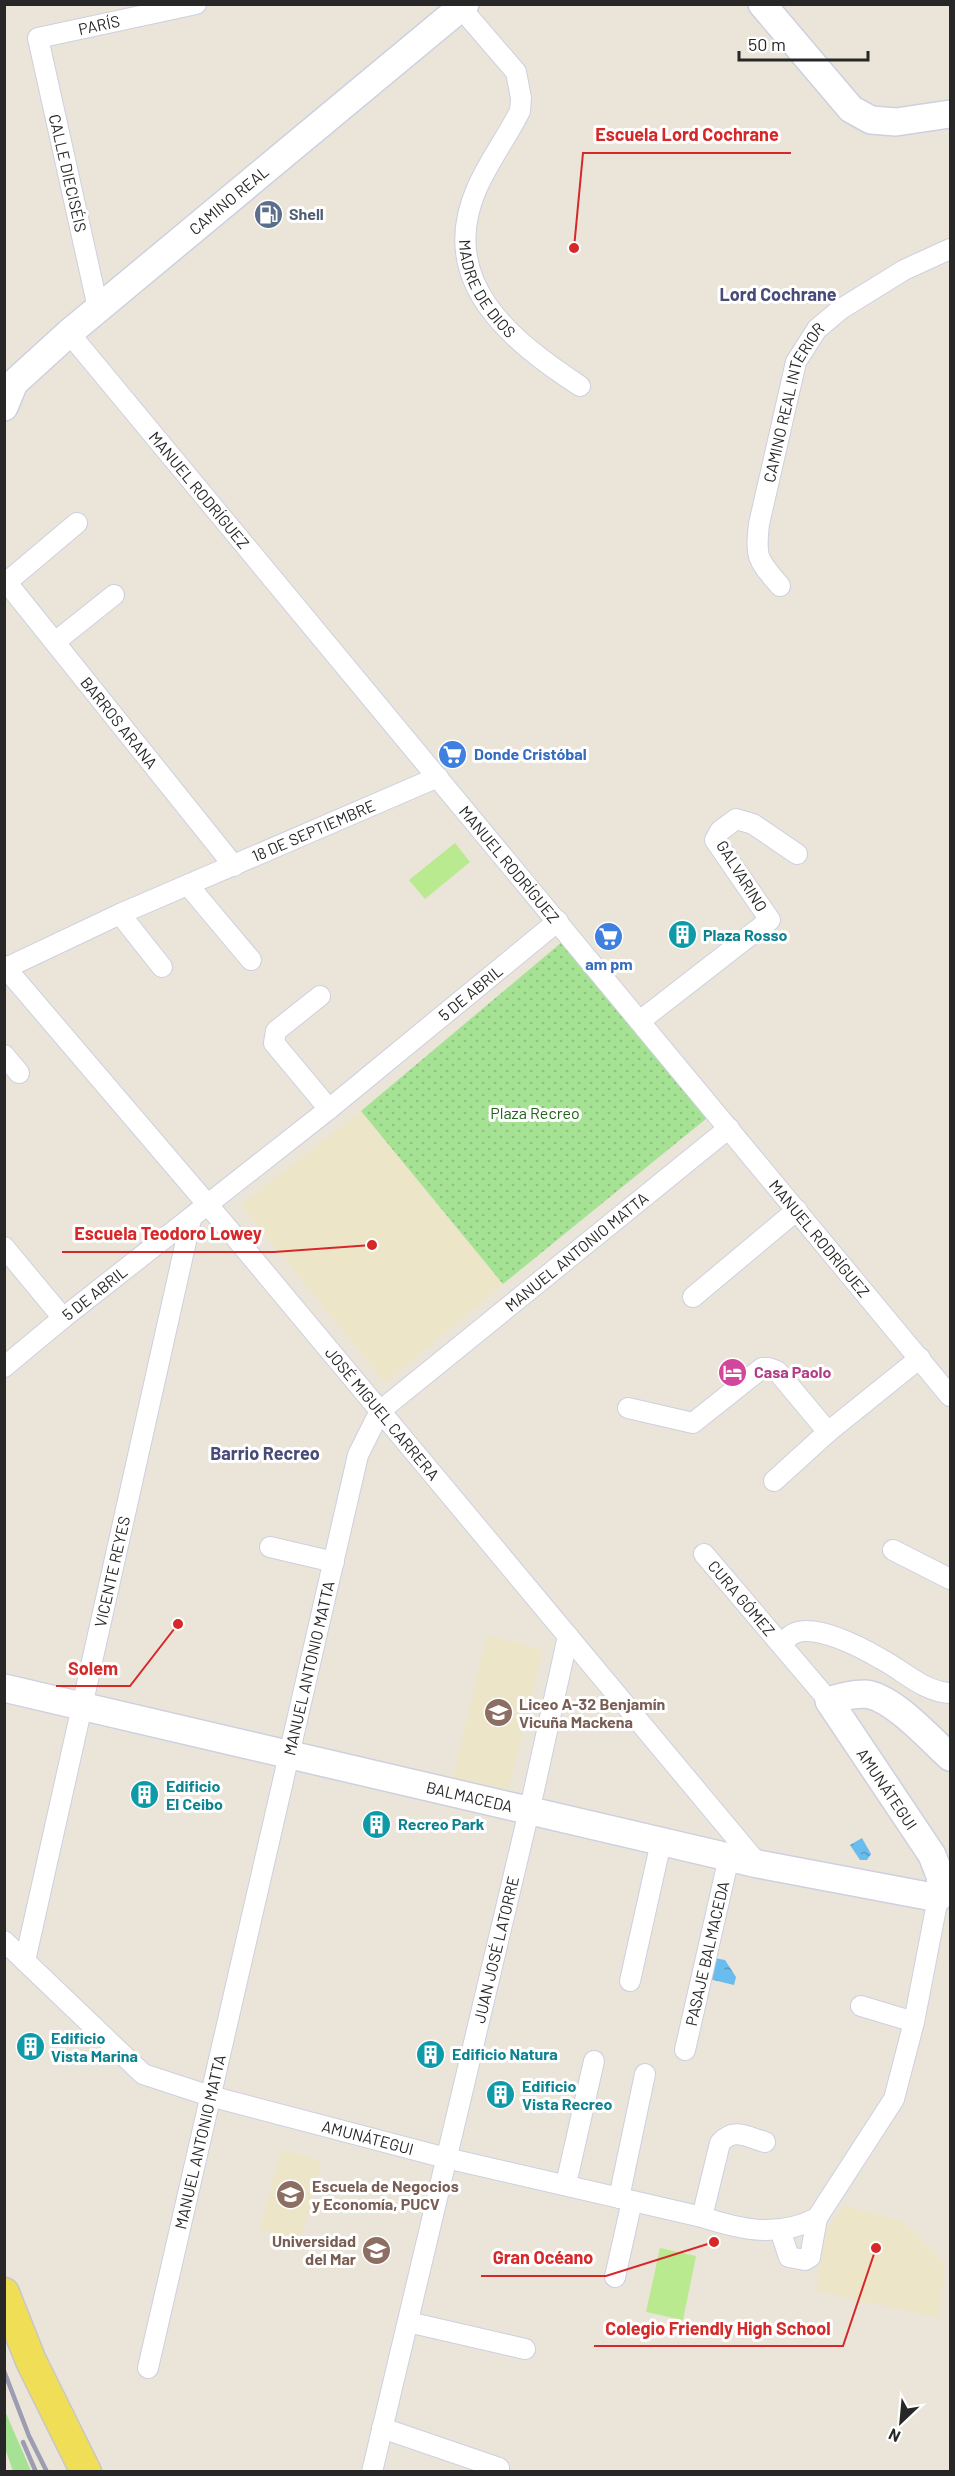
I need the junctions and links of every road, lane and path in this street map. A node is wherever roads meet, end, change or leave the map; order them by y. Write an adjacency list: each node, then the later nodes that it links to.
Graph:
1 (196, 4): 4 (street, PARÍS)
2 (762, 4): 5 (street)
3 (463, 6): 7 (street, CAMINO REAL); 9 (street, MADRE DE DIOS)
4 (38, 38): 7 (street, CALLE DIECISÉIS)
5 (951, 114)
6 (951, 249): 13 (street, CAMINO REAL INTERIOR)
7 (98, 308): 8 (street, CAMINO REAL)
8 (69, 333): 10 (street, CAMINO REAL); 16 (street, MANUEL RODRÍGUEZ)
9 (580, 386)
10 (6, 397)
11 (77, 523): 12 (street)
12 (6, 580): 15 (street, BARROS ARANA)
13 (780, 586)
14 (114, 595): 15 (street)
15 (55, 642): 18 (street, BARROS ARANA)
16 (438, 777): 18 (street, 18 DE SEPTIEMBRE); 21 (street, MANUEL RODRÍGUEZ)
17 (797, 854): 26 (street, GALVARINO)
18 (234, 866): 19 (street, 18 DE SEPTIEMBRE)
19 (188, 885): 20 (street, 18 DE SEPTIEMBRE); 22 (street)
20 (120, 914): 23 (street, 18 DE SEPTIEMBRE); 24 (street)
21 (558, 921): 26 (street, MANUEL RODRÍGUEZ); 29 (street, 5 DE ABRIL)
22 (251, 960)
23 (5, 967): 31 (street, JOSÉ MIGUEL CARRERA)
24 (162, 967)
25 (320, 996): 29 (street)
26 (640, 1021): 30 (street, MANUEL RODRÍGUEZ)
27 (4, 1056): 28 (street)
28 (19, 1073)
29 (329, 1108): 31 (street, 5 DE ABRIL)
30 (729, 1128): 32 (street, MANUEL RODRÍGUEZ); 41 (street, MANUEL ANTONIO MATTA)
31 (208, 1205): 33 (street, 5 DE ABRIL); 41 (street, JOSÉ MIGUEL CARRERA)
32 (797, 1210): 35 (street); 37 (street, MANUEL RODRÍGUEZ)
33 (191, 1219): 36 (street, 5 DE ABRIL); 54 (street, VICENTE REYES)
34 (4, 1247): 36 (street)
35 (693, 1297)
36 (63, 1318): 38 (street, 5 DE ABRIL)
37 (921, 1358): 39 (street, MANUEL RODRÍGUEZ); 42 (street)
38 (4, 1367)
39 (951, 1396)
40 (628, 1408): 42 (street)
41 (380, 1411): 47 (street, MANUEL ANTONIO MATTA); 49 (street, JOSÉ MIGUEL CARRERA)
42 (828, 1432): 43 (street)
43 (774, 1481)
44 (270, 1547): 47 (street)
45 (893, 1550): 48 (street)
46 (704, 1554): 50 (street, CURA GÓMEZ)
47 (334, 1562): 55 (street, MANUEL ANTONIO MATTA)
48 (951, 1579)
49 (568, 1636): 57 (street, JUAN JOSÉ LATORRE); 60 (street, JOSÉ MIGUEL CARRERA)
50 (781, 1644): 52 (street); 53 (street)
51 (4, 1688): 54 (street, BALMACEDA)
52 (951, 1693)
53 (829, 1701): 56 (street); 61 (street, AMUNÁTEGUI)
54 (83, 1707): 55 (street, BALMACEDA); 63 (street, VICENTE REYES)
55 (288, 1755): 57 (street, BALMACEDA); 70 (street, MANUEL ANTONIO MATTA)
56 (951, 1757)
57 (528, 1811): 58 (street, BALMACEDA); 72 (street, JUAN JOSÉ LATORRE)
58 (661, 1842): 59 (street, BALMACEDA); 64 (street)
59 (729, 1857): 60 (street, BALMACEDA); 67 (street, PASAJE BALMACEDA)
60 (758, 1864): 61 (street, BALMACEDA)
61 (938, 1898): 66 (street, AMUNÁTEGUI)
62 (4, 1941): 63 (street, AMUNÁTEGUI)
63 (25, 1961): 70 (street, AMUNÁTEGUI)
64 (630, 1981)
65 (861, 2006): 66 (street)
66 (914, 2022): 76 (street, AMUNÁTEGUI)
67 (686, 2050)
68 (594, 2061): 73 (street)
69 (645, 2074): 74 (street)
70 (210, 2096): 72 (street, AMUNÁTEGUI); 82 (street, MANUEL ANTONIO MATTA)
71 (765, 2142): 75 (street)
72 (446, 2158): 73 (street, AMUNÁTEGUI); 80 (street, JUAN JOSÉ LATORRE)
73 (566, 2184): 74 (street, AMUNÁTEGUI)
74 (625, 2199): 75 (street, AMUNÁTEGUI); 78 (street)
75 (702, 2217): 77 (street, AMUNÁTEGUI)
76 (817, 2218): 77 (street, AMUNÁTEGUI); 77 (street, AMUNÁTEGUI)
77 (780, 2230)
78 (615, 2277)
79 (4, 2293): 85 (main road)
80 (408, 2322): 81 (street); 83 (street, JUAN JOSÉ LATORRE)
81 (525, 2349)
82 (148, 2368)
83 (382, 2428): 84 (street); 86 (street, JUAN JOSÉ LATORRE)
84 (500, 2468)
85 (86, 2472)
86 (372, 2472)

